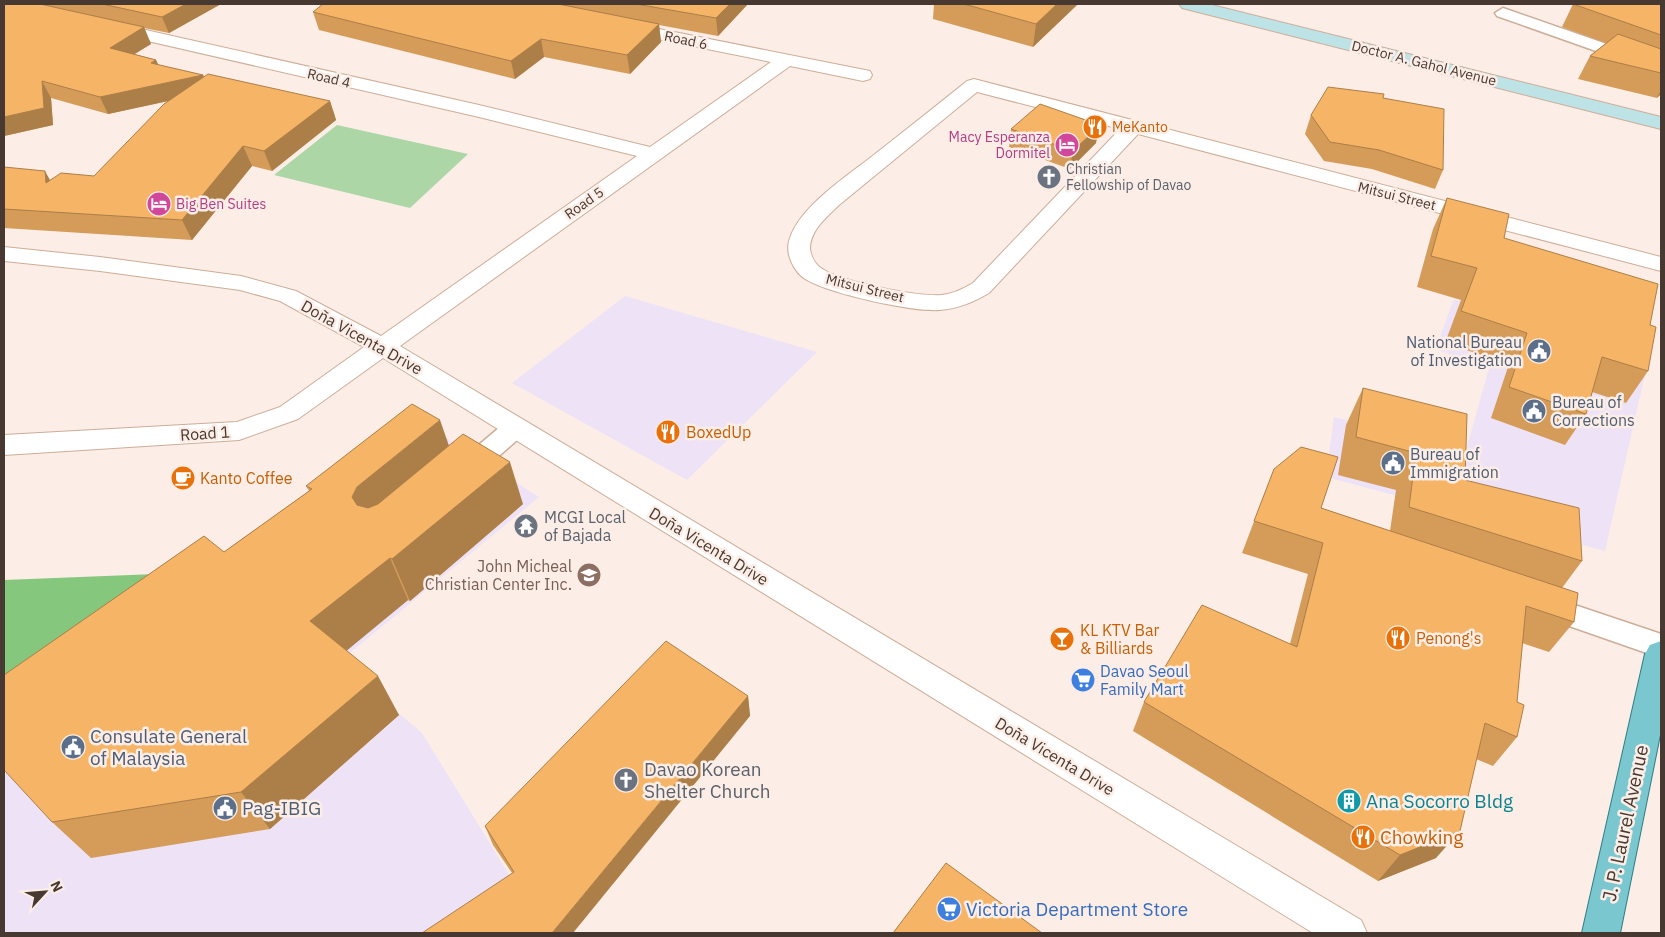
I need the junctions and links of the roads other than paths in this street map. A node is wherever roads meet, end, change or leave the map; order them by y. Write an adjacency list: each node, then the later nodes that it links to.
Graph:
1 (1188, 4): 8 (main road, Doctor A. Gahol Avenue)
2 (1503, 13): 6 (lane)
3 (93, 23): 10 (street, Road 4)
4 (605, 23): 5 (street, Road 6)
5 (786, 60): 7 (street, Road 6); 10 (street, Road 5)
6 (1661, 69)
7 (863, 75)
8 (1661, 123)
9 (1132, 128): 9 (street, Mitsui Street); 12 (street, Mitsui Street)
10 (654, 154): 13 (street, Road 5)
11 (4, 254): 13 (street, Doña Vicenta Drive)
12 (1661, 264)
13 (383, 347): 14 (street, Doña Vicenta Drive); 15 (street, Road 1)
14 (515, 428): 16 (lane); 20 (street, Doña Vicenta Drive)
15 (4, 445)
16 (447, 486)
17 (1515, 596): 18 (lane)
18 (1661, 646)
19 (1661, 654): 21 (main road, J. P. Laurel Avenue)
20 (1348, 933)
21 (1601, 933)

